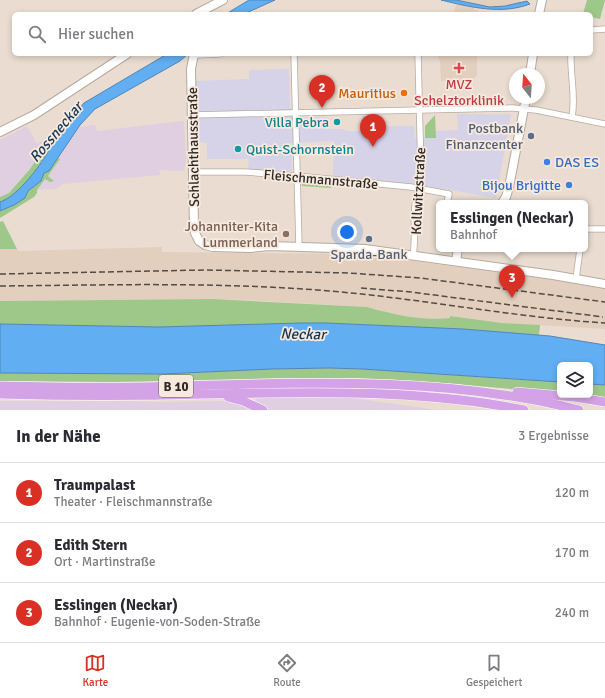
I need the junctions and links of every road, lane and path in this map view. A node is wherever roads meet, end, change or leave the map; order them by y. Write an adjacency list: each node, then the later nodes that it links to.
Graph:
1 (223, 0): 3 (main road)
2 (542, 0): 4 (main road)
3 (200, 12)
4 (539, 12)
5 (605, 29): 6 (street)
6 (593, 30)
7 (124, 56): 21 (main road)
8 (193, 56): 18 (main road, Schlachthausstraße)
9 (294, 56): 17 (street)
10 (418, 56): 15 (street, Kollwitzstraße)
11 (533, 56): 13 (main road)
12 (571, 56): 19 (street)
13 (531, 68)
14 (525, 104): 16 (main road)
15 (420, 109): 16 (street); 17 (street); 24 (street, Kollwitzstraße)
16 (524, 109): 19 (street); 26 (main road)
17 (296, 113): 18 (street); 23 (street)
18 (192, 116): 22 (main road, Schlachthausstraße)
19 (572, 117): 20 (street)
20 (605, 124)
21 (0, 132)
22 (193, 172): 23 (street, Fleischmannstraße); 29 (main road, Schlachthausstraße)
23 (297, 176): 24 (street, Fleischmannstraße); 29 (street)
24 (419, 189): 25 (street, Fleischmannstraße); 32 (street, Kollwitzstraße)
25 (448, 200)
26 (504, 200)
27 (588, 229): 28 (street)
28 (605, 229)
29 (298, 247): 32 (main road)
30 (458, 252): 33 (main road)
31 (580, 252): 34 (street)
32 (414, 256): 33 (main road)
33 (456, 261): 34 (main road)
34 (576, 279): 35 (main road)
35 (605, 284)
36 (0, 386): 37 (highway, B 10)
37 (436, 388): 41 (highway); 45 (highway, B 10)
38 (0, 394): 39 (highway, B 10)
39 (209, 394): 40 (highway, B 10); 42 (highway)
40 (417, 396): 43 (highway); 44 (highway, B 10)
41 (605, 402)
42 (263, 410)
43 (491, 410)
44 (524, 410)
45 (579, 410)

